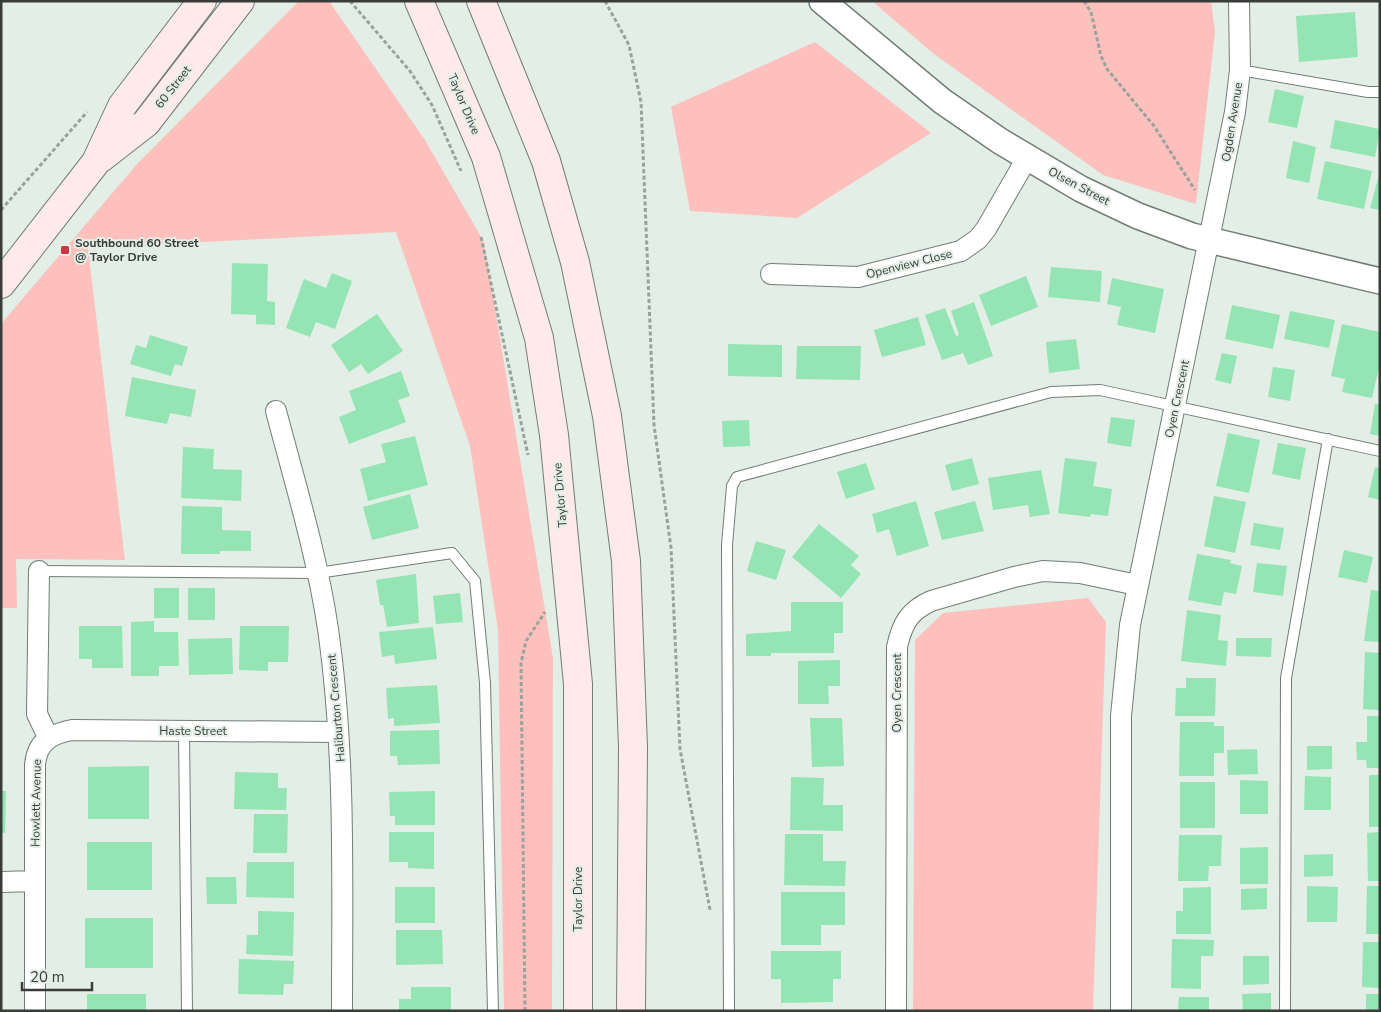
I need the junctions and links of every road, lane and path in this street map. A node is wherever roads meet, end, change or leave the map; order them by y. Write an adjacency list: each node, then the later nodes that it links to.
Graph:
1 (202, 1): 14 (main road, 60 Street)
2 (240, 1): 14 (main road, 60 Street)
3 (350, 1): 15 (path)
4 (419, 1): 43 (main road, Taylor Drive)
5 (481, 1): 44 (main road)
6 (605, 1): 37 (path)
7 (822, 1): 13 (street, Olsen Street)
8 (1084, 1): 16 (path)
9 (1239, 1): 10 (street, Ogden Avenue)
10 (1240, 70): 11 (lane); 19 (street, Ogden Avenue)
11 (1380, 92)
12 (87, 112): 17 (path)
13 (1027, 158): 19 (street, Olsen Street); 20 (street, Openview Close)
14 (96, 162): 22 (main road, 60 Street)
15 (463, 174)
16 (1195, 190)
17 (1, 210)
18 (479, 229): 27 (path)
19 (1210, 241): 21 (street, Olsen Street); 23 (street, Oyen Crescent)
20 (771, 274)
21 (1380, 281)
22 (1, 284)
23 (1175, 406): 25 (lane); 30 (street, Oyen Crescent); 45 (lane)
24 (276, 411): 29 (street, Haliburton Crescent)
25 (1328, 439): 26 (lane); 48 (lane)
26 (1380, 451)
27 (530, 462)
28 (39, 572): 29 (lane); 34 (street)
29 (318, 573): 33 (street, Haliburton Crescent); 41 (lane)
30 (1137, 586): 46 (street, Oyen Crescent); 47 (street, Oyen Crescent)
31 (548, 606): 42 (path)
32 (184, 731): 33 (street, Haste Street); 34 (street, Haste Street); 39 (lane)
33 (338, 732): 40 (street, Haliburton Crescent)
34 (48, 737): 35 (street, Howlett Avenue)
35 (35, 881): 36 (street); 38 (street, Howlett Avenue)
36 (1, 882)
37 (711, 918)
38 (35, 1011)
39 (187, 1011)
40 (342, 1011)
41 (493, 1011)
42 (525, 1011)
43 (578, 1011)
44 (631, 1011)
45 (728, 1011)
46 (896, 1011)
47 (1121, 1011)
48 (1285, 1011)

